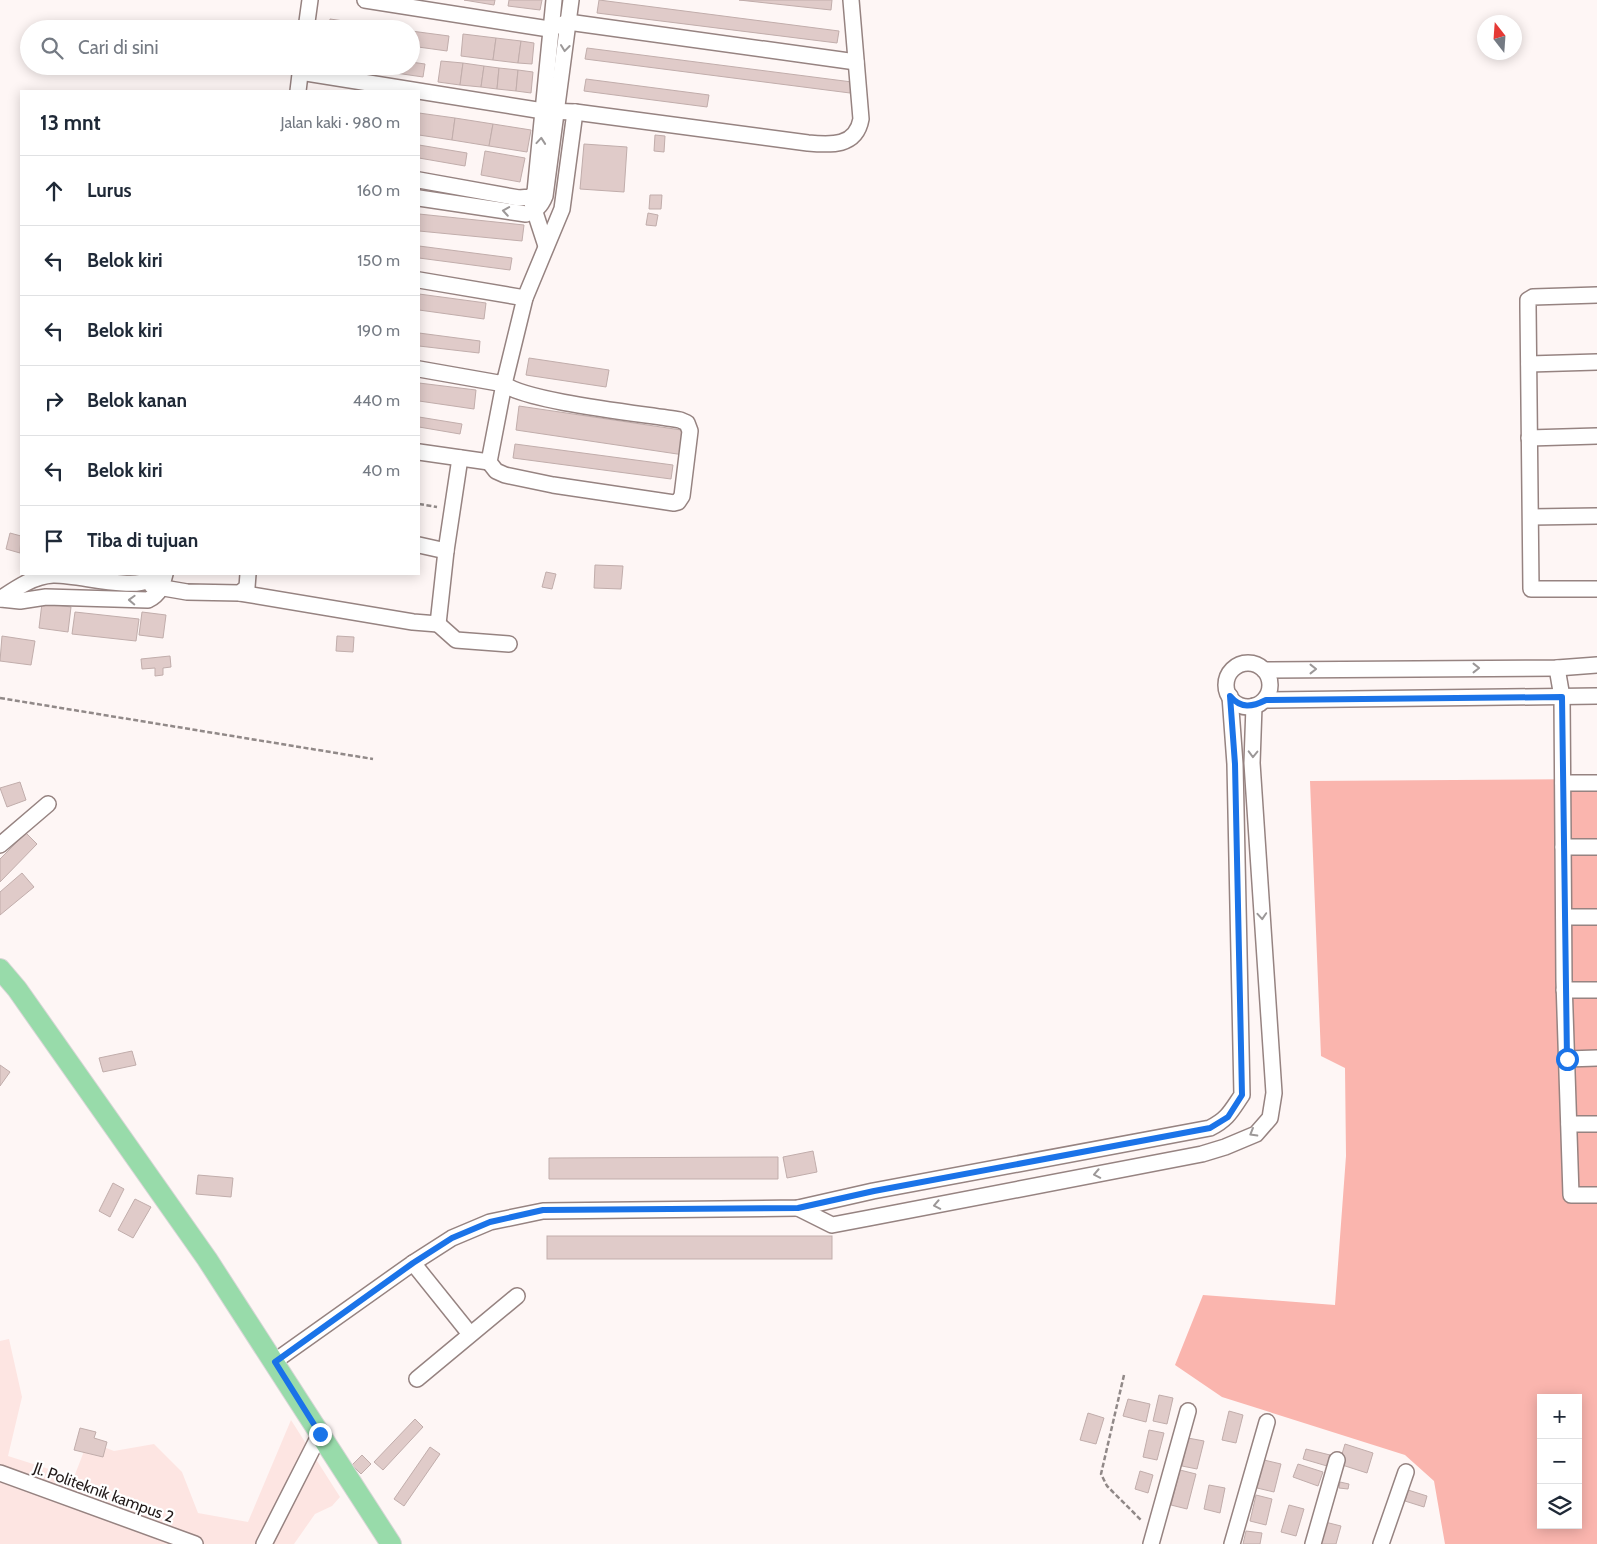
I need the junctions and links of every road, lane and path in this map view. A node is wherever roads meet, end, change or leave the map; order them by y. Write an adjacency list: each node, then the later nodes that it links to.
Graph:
1 (310, 0): 6 (street)
2 (365, 0): 8 (street)
3 (554, 0): 8 (street)
4 (571, 0): 7 (street)
5 (851, 0): 9 (street)
6 (307, 20)
7 (568, 22): 8 (street); 9 (street); 13 (street, one-way to 13)
8 (549, 29): 13 (street)
9 (856, 62): 14 (street)
10 (299, 75): 12 (street)
11 (336, 75): 13 (street)
12 (298, 90)
13 (550, 111): 14 (street); 17 (street)
14 (575, 112): 18 (street)
15 (420, 180): 17 (street)
16 (420, 198): 17 (street, one-way to 16)
17 (532, 204): 18 (street)
18 (546, 246): 21 (street)
19 (420, 280): 21 (street)
20 (1597, 295): 23 (street)
21 (525, 298): 25 (street)
22 (1597, 362): 23 (street)
23 (1528, 364): 27 (street)
24 (420, 369): 25 (street)
25 (504, 384): 30 (street); 30 (street)
26 (1597, 436): 27 (street)
27 (1529, 438): 34 (street)
28 (420, 452): 29 (street)
29 (460, 458): 30 (street); 32 (street)
30 (489, 462)
31 (420, 504): 32 (path)
32 (452, 510): 36 (street)
33 (1597, 516): 34 (street)
34 (1531, 517): 40 (street)
35 (420, 545): 36 (street)
36 (446, 551): 44 (street)
37 (248, 575): 41 (street)
38 (148, 579): 39 (street); 42 (street)
39 (163, 581): 41 (street); 42 (street, one-way to 42)
40 (1597, 589)
41 (240, 593): 44 (street)
42 (18, 594): 43 (street)
43 (0, 599)
44 (438, 624): 45 (street)
45 (509, 644)
46 (1597, 665): 47 (street)
47 (1557, 668): 48 (street, one-way to 47); 51 (street)
48 (1264, 670): 49 (street); 53 (street)
49 (1230, 696): 53 (street); 71 (street)
50 (1597, 696): 51 (street)
51 (1562, 697): 53 (street); 55 (street)
52 (0, 698): 54 (path)
53 (1260, 703): 71 (street, one-way to 71)
54 (373, 759)
55 (1563, 783): 56 (street); 60 (street)
56 (1597, 783)
57 (48, 804): 58 (street)
58 (0, 845)
59 (1597, 846): 60 (street)
60 (1563, 847): 61 (street)
61 (1564, 917): 62 (street); 64 (street)
62 (1597, 917)
63 (0, 969): 75 (main road)
64 (1564, 990): 65 (street); 67 (street)
65 (1597, 990)
66 (1597, 1058): 67 (street)
67 (1567, 1059): 68 (street)
68 (1569, 1124): 69 (street); 70 (street)
69 (1597, 1124)
70 (1597, 1195)
71 (798, 1208): 72 (street)
72 (413, 1263): 74 (street); 75 (street)
73 (517, 1296): 74 (street)
74 (470, 1334): 77 (street)
75 (275, 1362): 80 (main road)
76 (1124, 1375): 84 (path)
77 (417, 1379)
78 (1188, 1410): 84 (street)
79 (1267, 1422): 88 (street)
80 (320, 1434): 86 (street); 87 (main road)
81 (1337, 1460): 89 (street)
82 (1406, 1472): 90 (street)
83 (0, 1473): 85 (street, Jl. Politeknik kampus 2)
84 (1153, 1538)
85 (196, 1544)
86 (264, 1544)
87 (391, 1544)
88 (1232, 1544)
89 (1313, 1544)
90 (1381, 1544)

